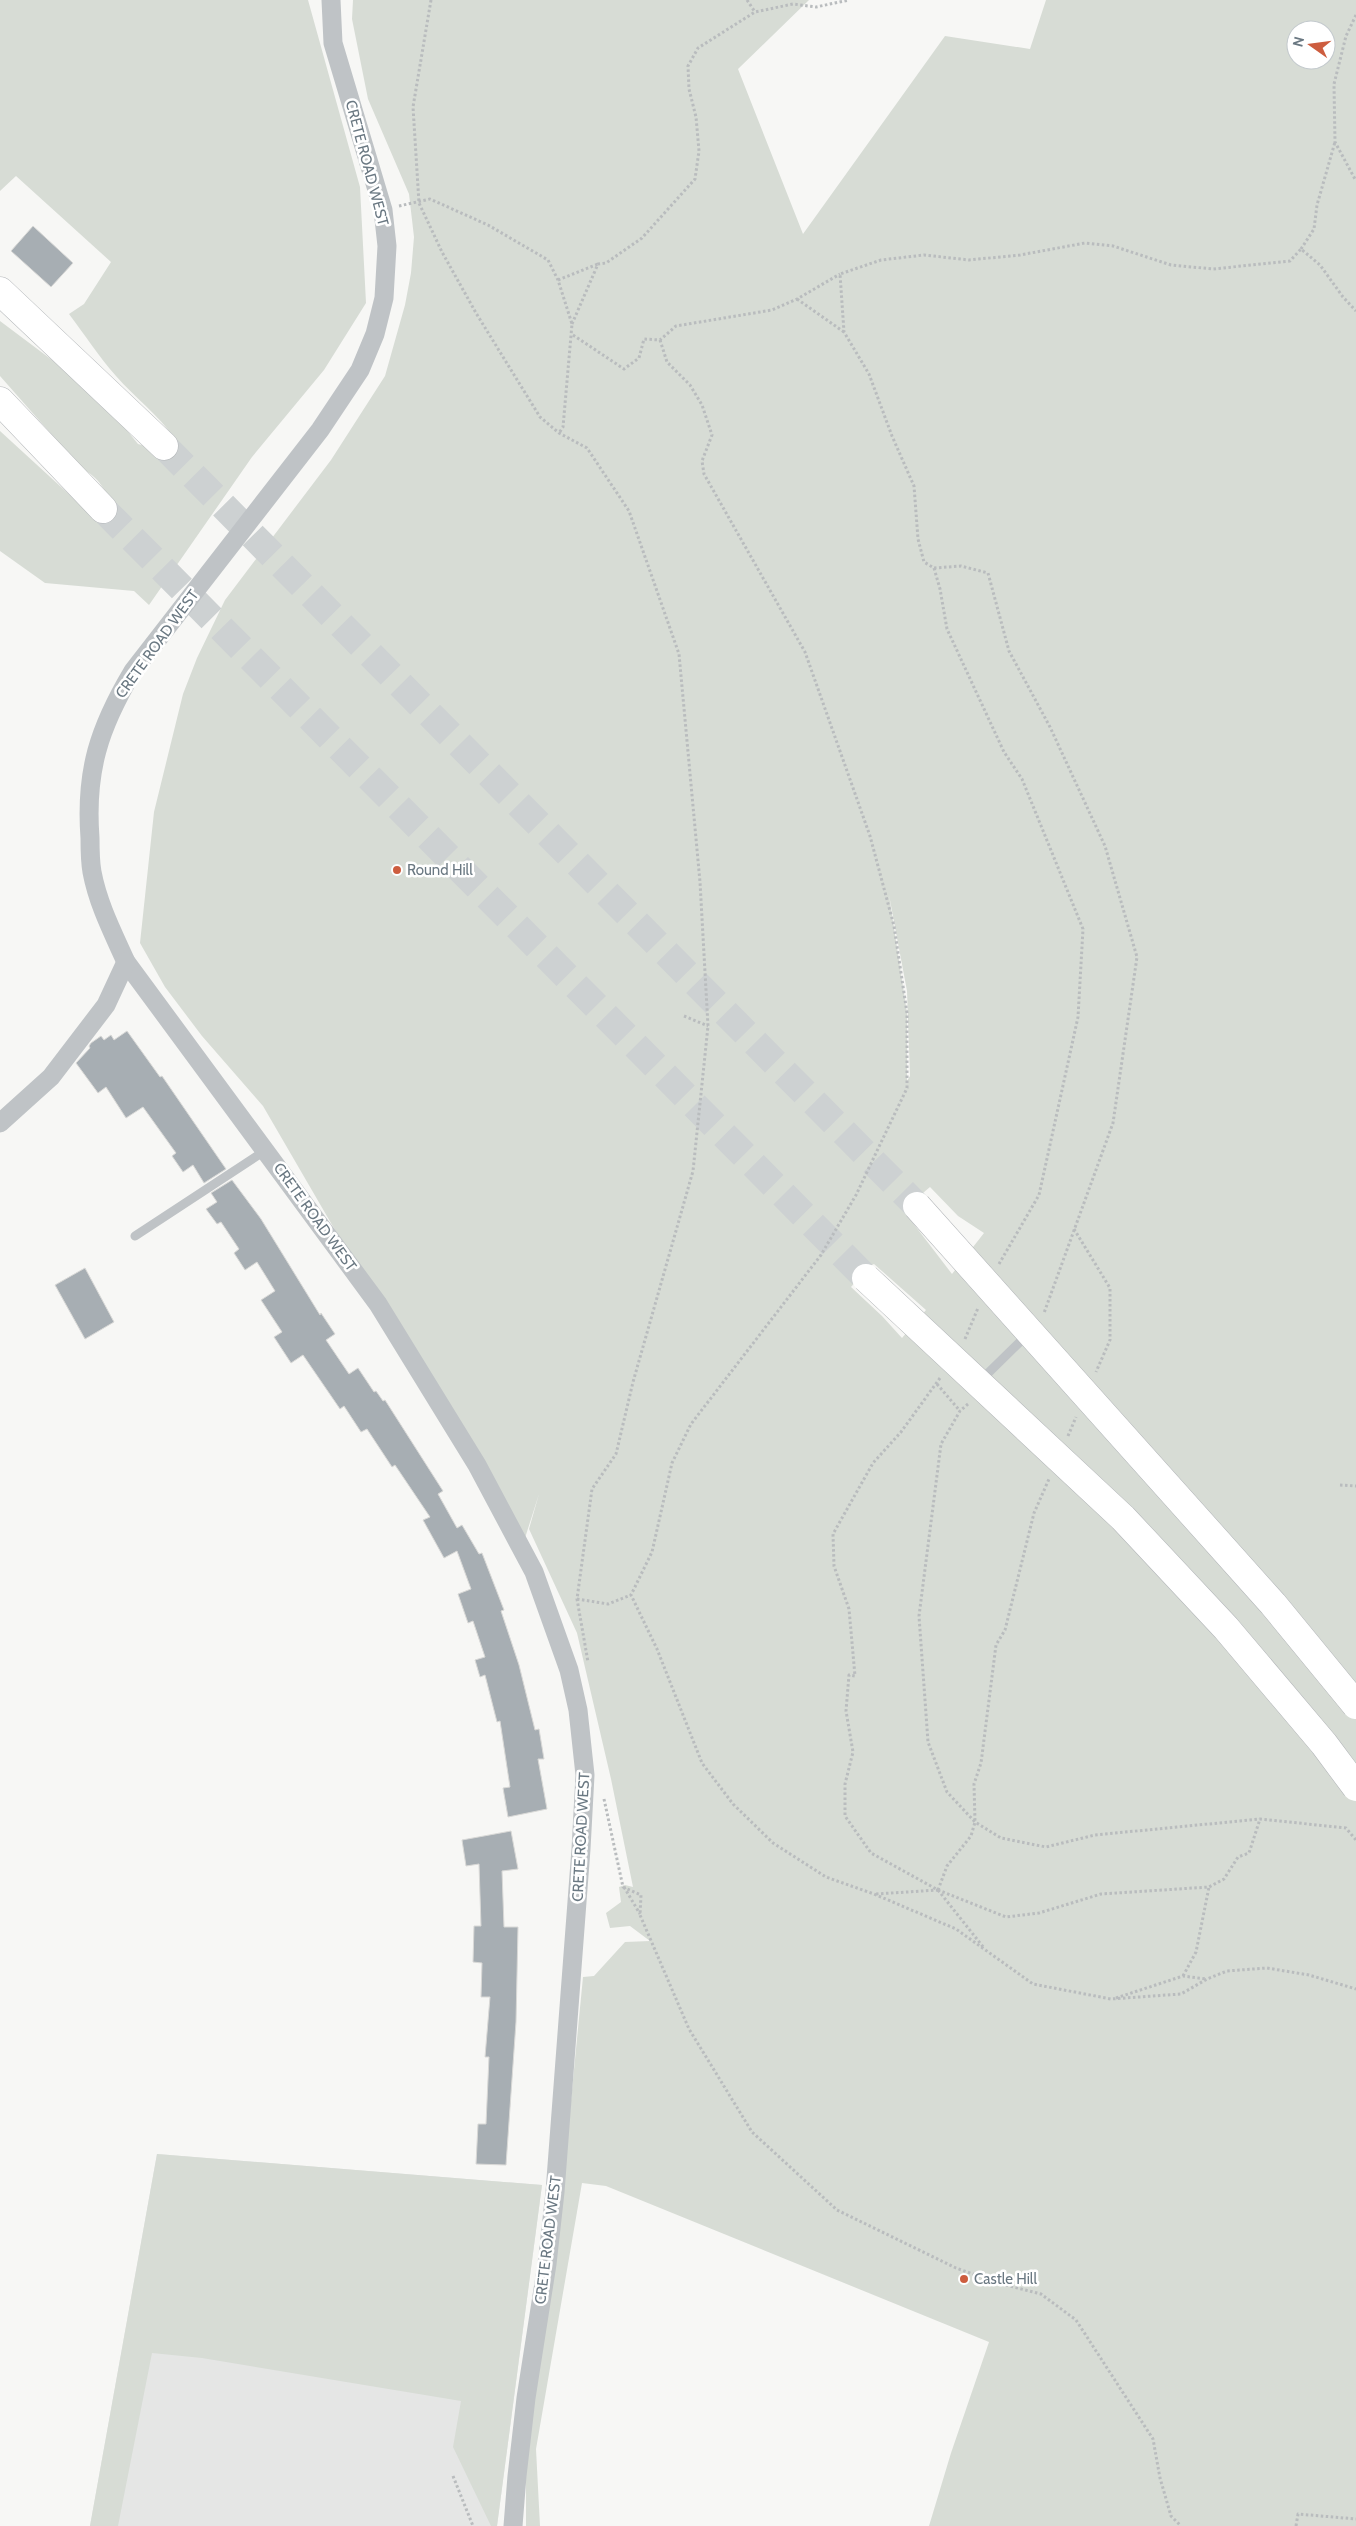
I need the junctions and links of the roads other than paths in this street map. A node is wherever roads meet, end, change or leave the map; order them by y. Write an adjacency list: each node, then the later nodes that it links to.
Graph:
1 (330, 0): 6 (street, CRETE ROAD WEST)
2 (0, 292): 4 (highway)
3 (0, 401): 5 (highway)
4 (164, 446)
5 (103, 509)
6 (126, 962): 7 (street); 8 (street, CRETE ROAD WEST)
7 (0, 1123)
8 (266, 1150): 10 (lane); 16 (street, CRETE ROAD WEST)
9 (917, 1206): 12 (highway, bridge)
10 (135, 1236)
11 (866, 1278): 13 (highway, bridge)
12 (1035, 1326): 13 (lane); 14 (highway, bridge)
13 (977, 1390): 15 (highway, bridge)
14 (1356, 1705)
15 (1356, 1787)
16 (513, 2526)

